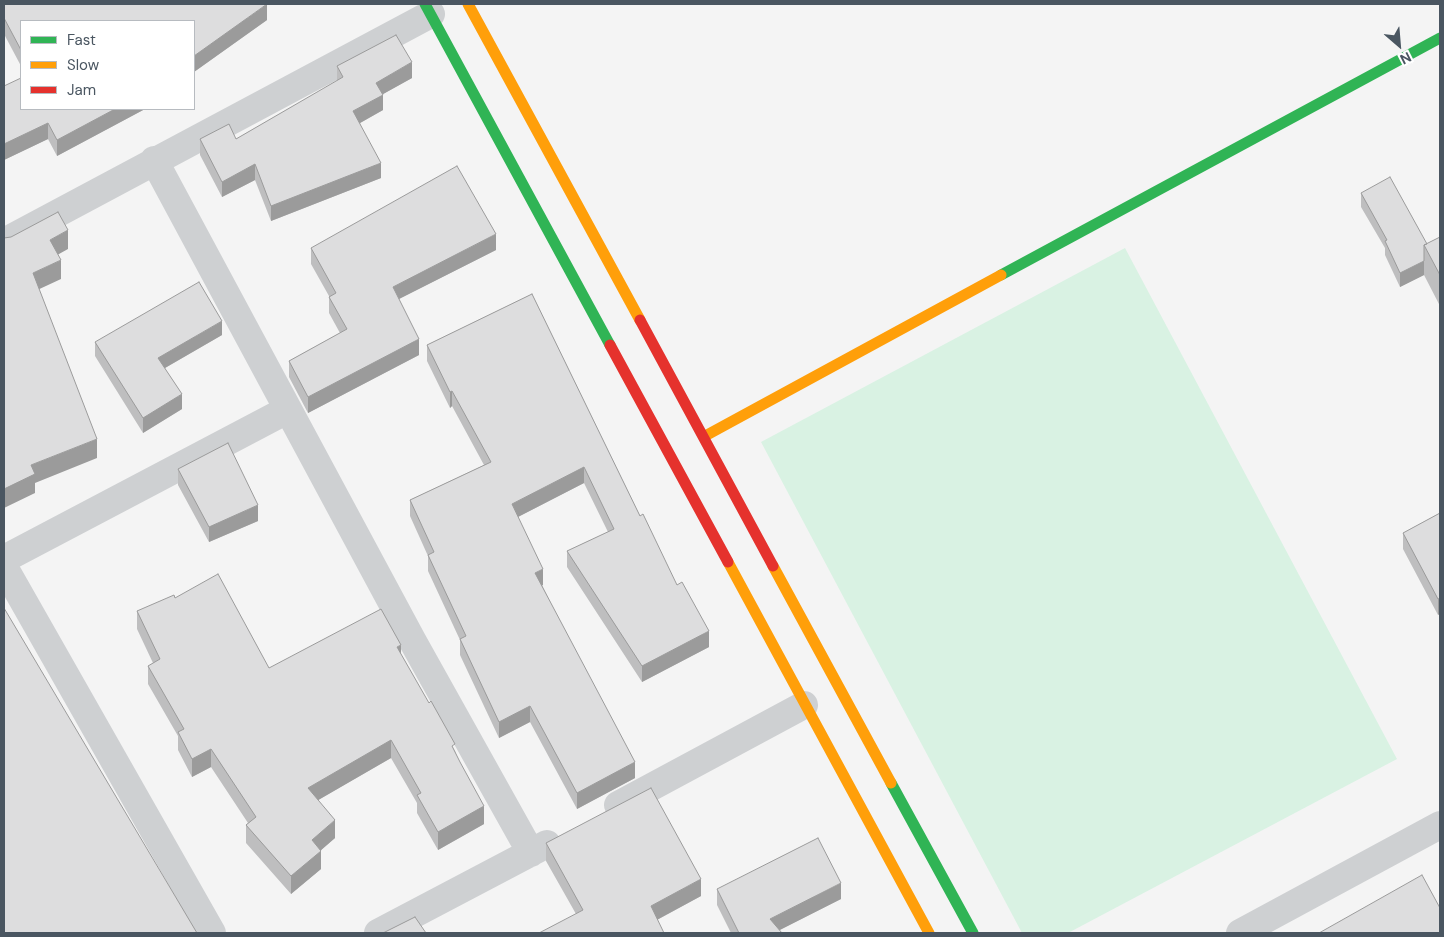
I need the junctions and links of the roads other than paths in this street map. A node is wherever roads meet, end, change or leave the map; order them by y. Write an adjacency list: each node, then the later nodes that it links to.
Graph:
1 (468, 4): 7 (street)
2 (428, 9): 4 (street); 10 (street)
3 (1440, 38): 7 (street)
4 (154, 160): 5 (street); 6 (street)
5 (4, 242)
6 (287, 410): 8 (street); 14 (street)
7 (704, 436): 18 (street)
8 (4, 559)
9 (4, 567): 15 (street)
10 (804, 705): 11 (street); 17 (street)
11 (599, 816)
12 (1440, 825): 19 (street)
13 (565, 834): 14 (street)
14 (531, 853): 16 (street)
15 (212, 933)
16 (378, 933)
17 (929, 933)
18 (974, 933)
19 (1240, 933)

